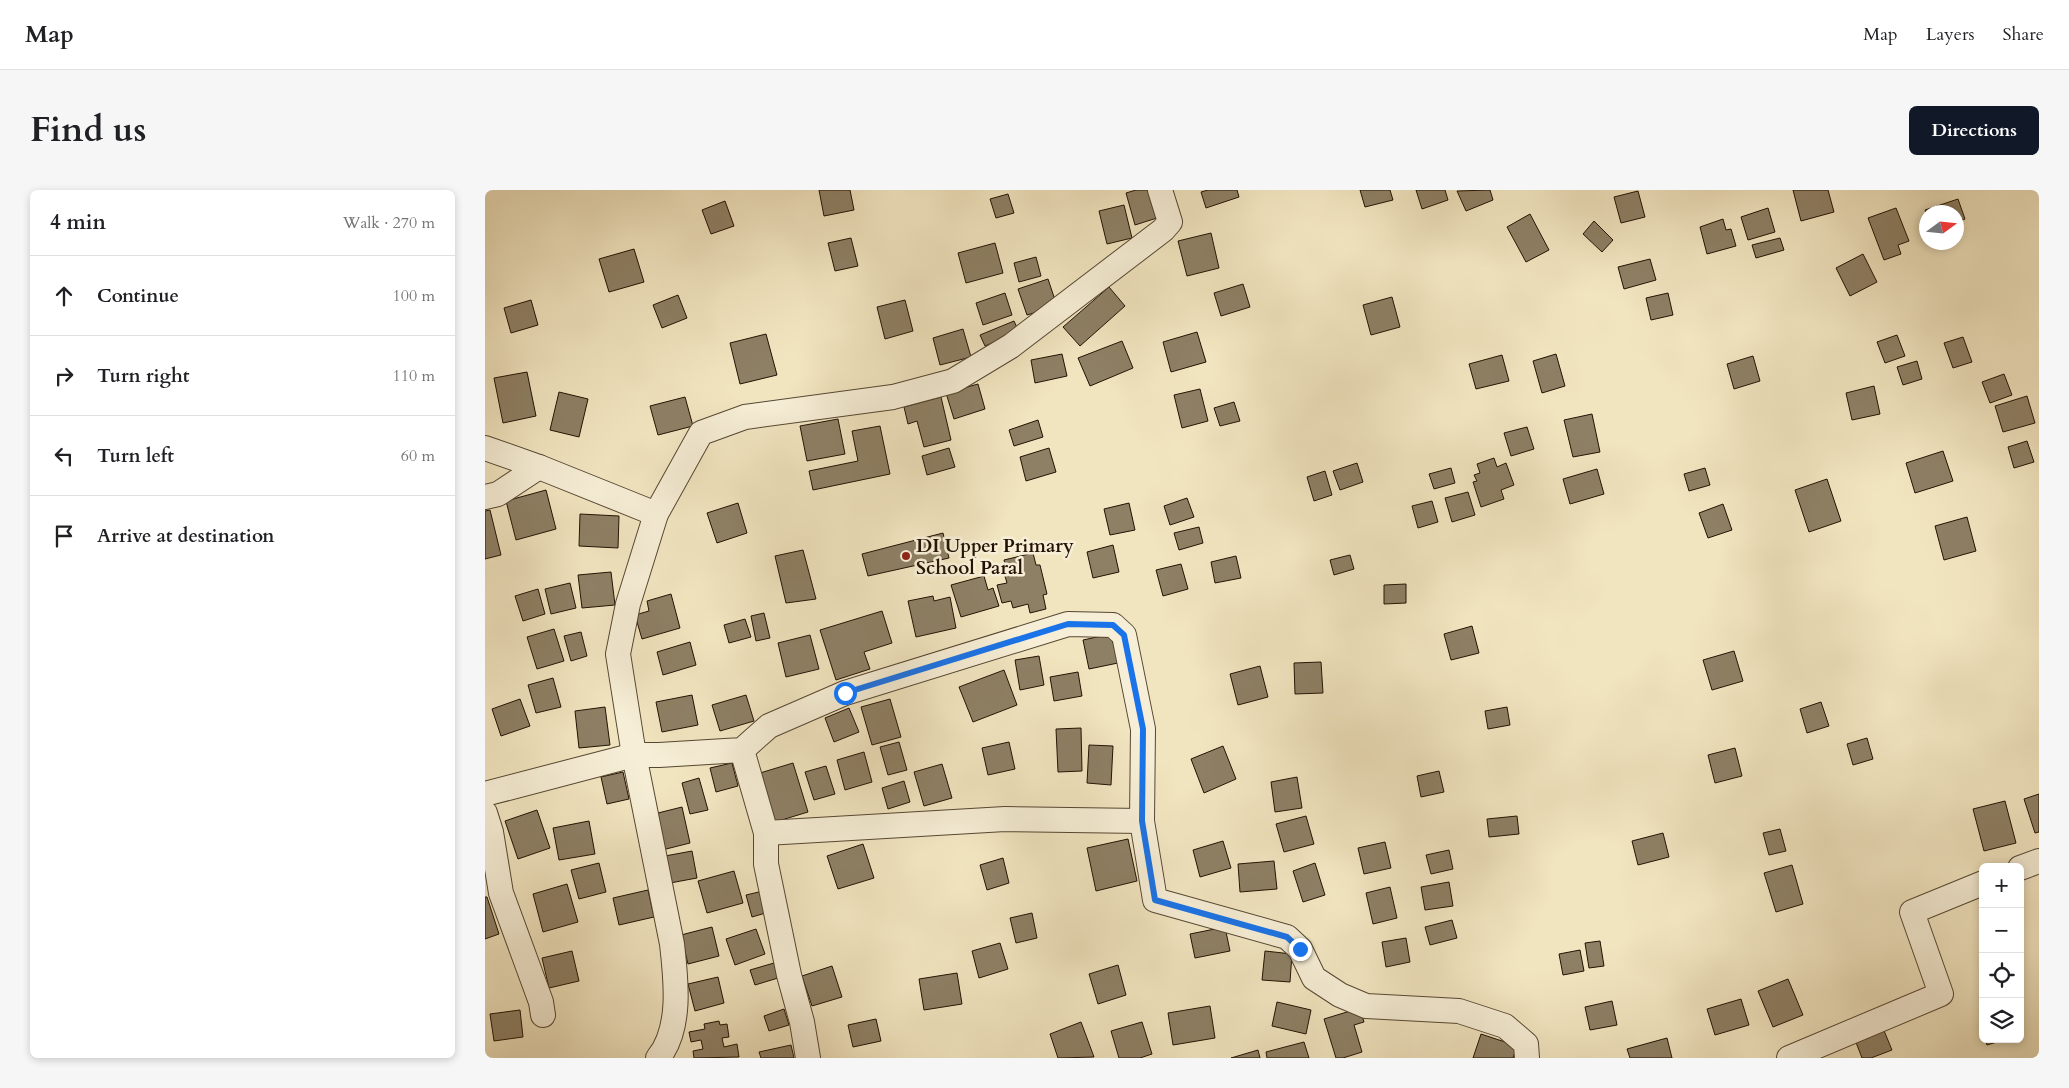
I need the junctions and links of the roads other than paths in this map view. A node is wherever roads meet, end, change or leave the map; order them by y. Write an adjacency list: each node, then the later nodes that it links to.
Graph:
1 (1160, 190): 5 (street)
2 (485, 448): 3 (street)
3 (539, 466): 4 (street); 5 (street)
4 (485, 497)
5 (656, 514): 7 (street)
6 (742, 750): 7 (street); 10 (street); 11 (street)
7 (634, 754): 8 (street); 16 (street)
8 (485, 794)
9 (485, 813): 15 (street)
10 (1142, 821): 11 (street); 18 (street)
11 (766, 833): 17 (street)
12 (2039, 861): 13 (street)
13 (2024, 867)
14 (1979, 885): 19 (street)
15 (543, 1015)
16 (657, 1058)
17 (808, 1058)
18 (1527, 1058)
19 (1789, 1058)

